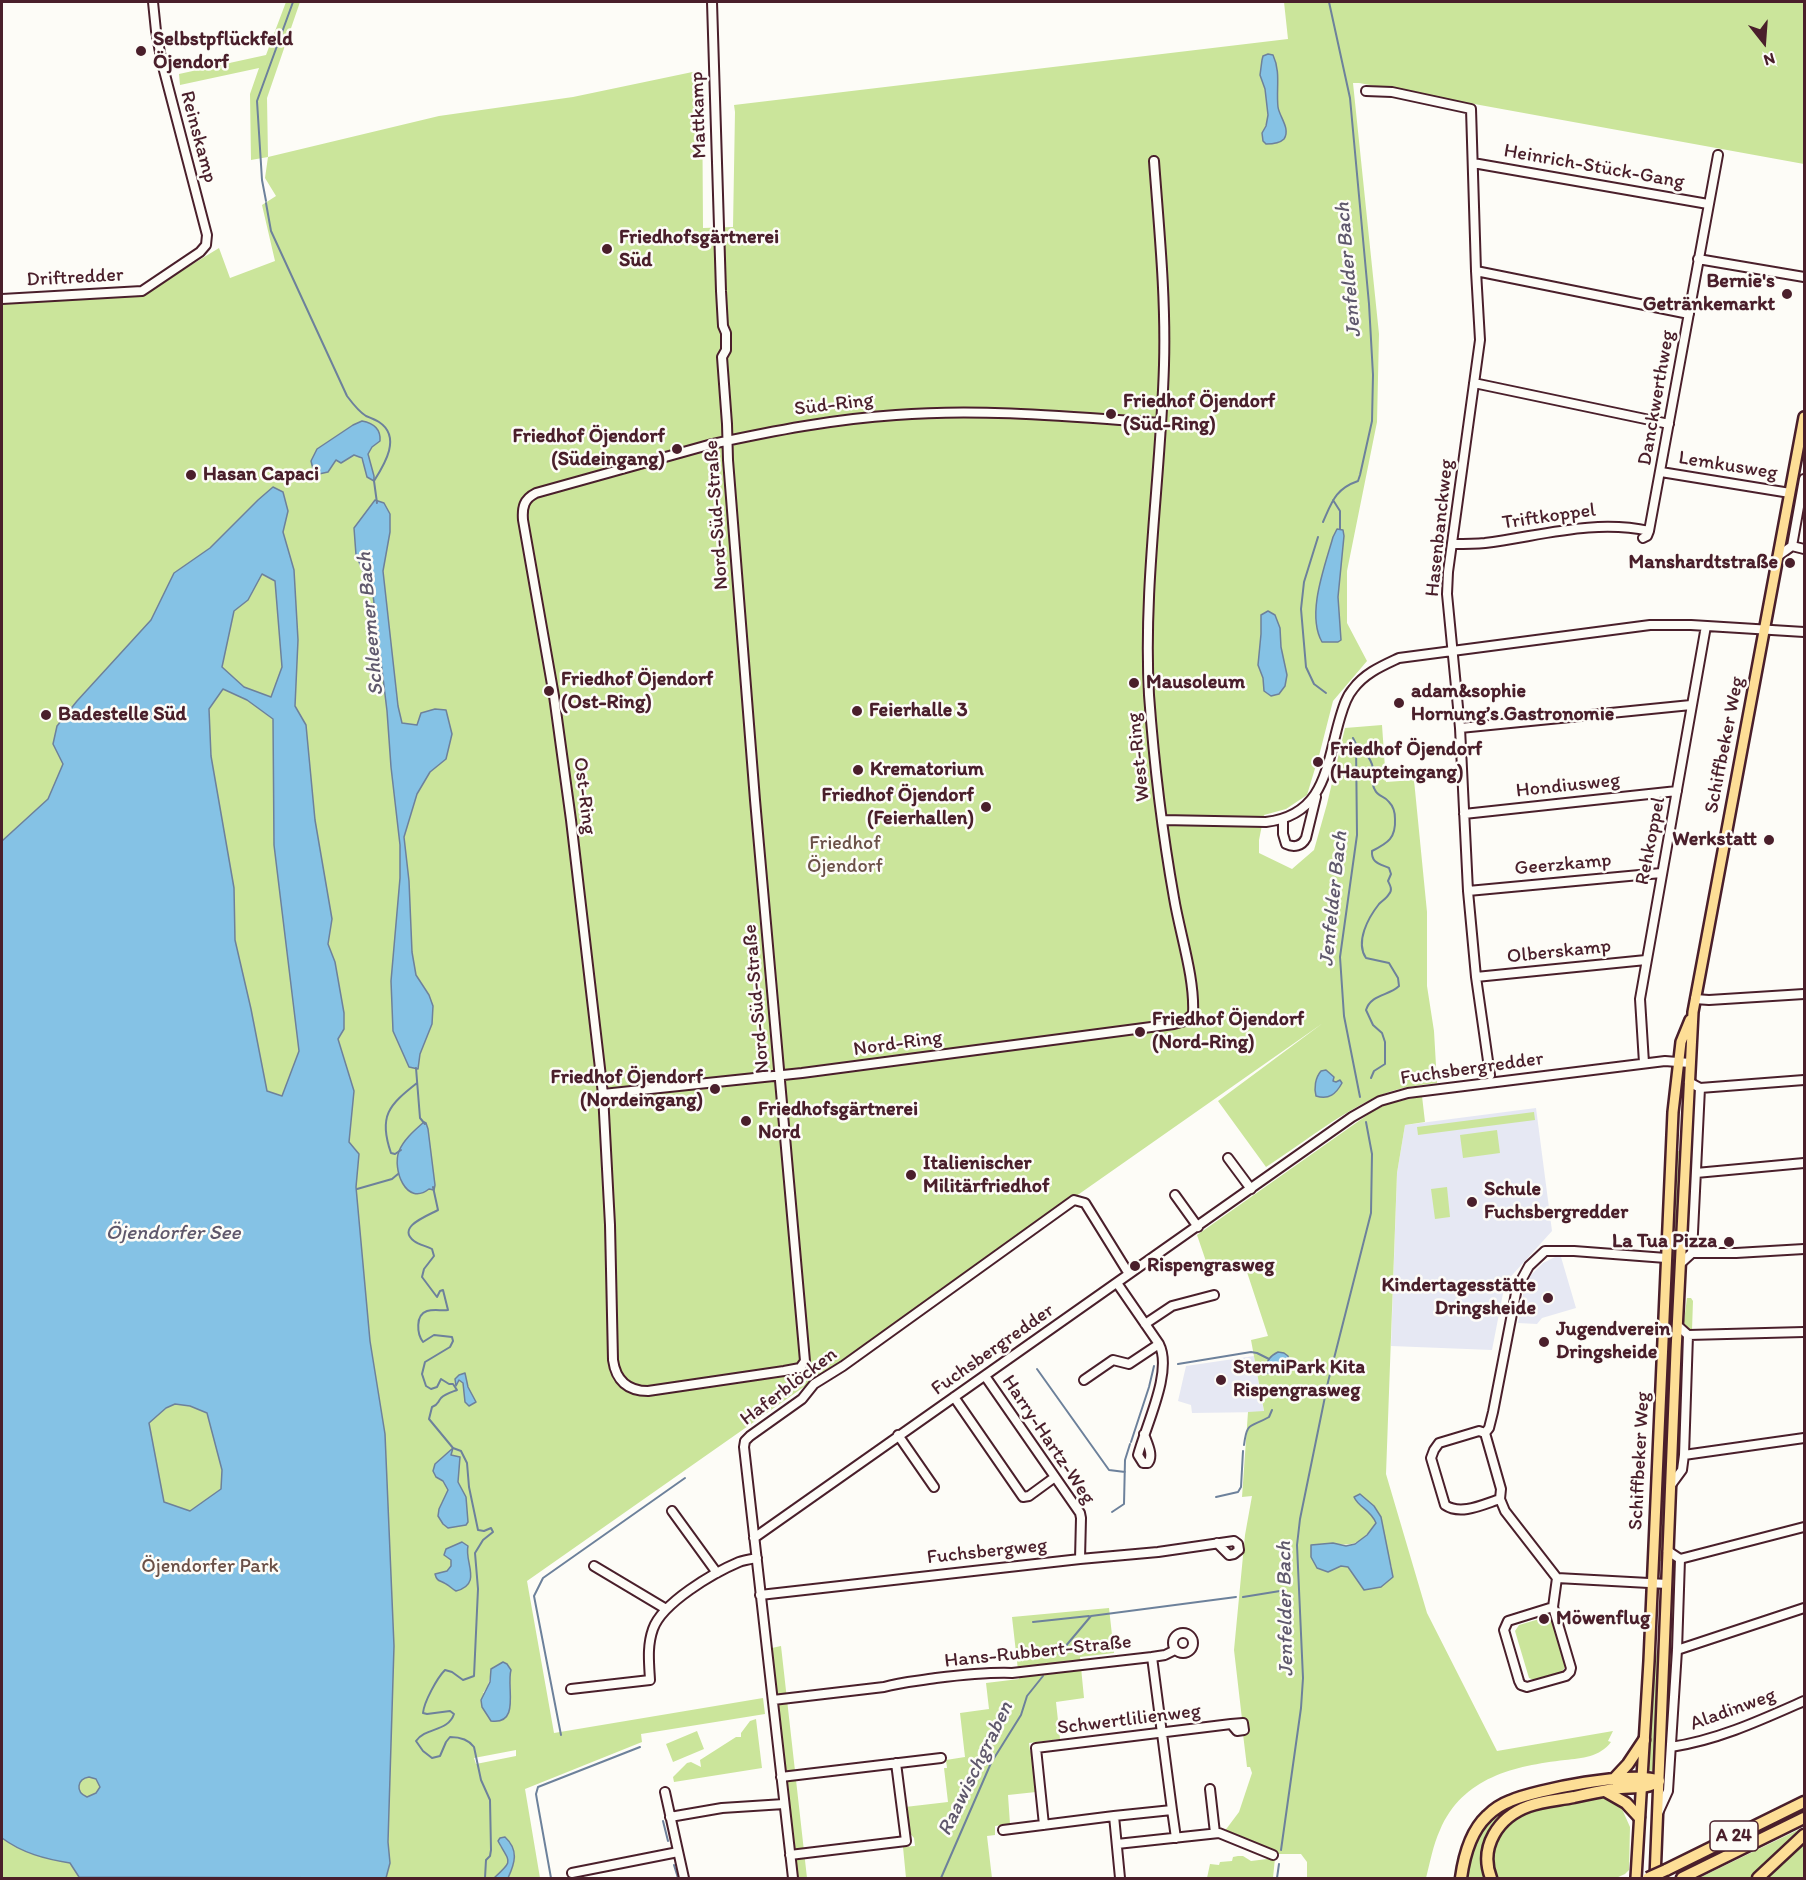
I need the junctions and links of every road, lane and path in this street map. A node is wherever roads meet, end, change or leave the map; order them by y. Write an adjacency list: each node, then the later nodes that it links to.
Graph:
1 (153, 2): 9 (street, Reinskamp)
2 (712, 2): 8 (street, Mattkamp)
3 (1366, 91): 6 (street, Hasenbanckweg)
4 (1718, 155): 7 (street, Danckwerthweg)
5 (1154, 161): 17 (street, West-Ring)
6 (1473, 163): 7 (street, Heinrich-Stück-Gang); 11 (street, Hasenbanckweg)
7 (1708, 204): 10 (street, Danckwerthweg)
8 (720, 227): 19 (street, Nord-Süd-Straße)
9 (206, 245): 13 (street, Driftredder)
10 (1698, 259): 12 (street); 14 (street, Danckwerthweg)
11 (1476, 271): 14 (street); 15 (street, Hasenbanckweg)
12 (1804, 277)
13 (2, 298)
14 (1689, 314): 18 (street, Danckwerthweg)
15 (1474, 383): 18 (street); 26 (street, Hasenbanckweg)
16 (1804, 417): 22 (main road, Schiffbeker Weg)
17 (1160, 423): 19 (street, Süd-Ring); 40 (street, West-Ring)
18 (1670, 424): 20 (street, Danckwerthweg)
19 (727, 441): 23 (street, Süd-Ring); 52 (street, Nord-Süd-Straße)
20 (1661, 472): 22 (street, Lemkusweg); 24 (street, Danckwerthweg)
21 (1804, 479): 27 (street)
22 (1790, 493): 29 (main road, Schiffbeker Weg)
23 (524, 503): 57 (street, Ost-Ring)
24 (1649, 531): 25 (street, Danckwerthweg); 26 (street, Triftkoppel)
25 (1643, 538)
26 (1453, 544): 33 (street, Hasenbanckweg)
27 (1792, 546): 28 (street); 29 (street)
28 (1804, 549)
29 (1778, 556): 31 (main road, Schiffbeker Weg)
30 (1706, 626): 31 (street); 33 (street); 34 (street, Rehkoppel)
31 (1765, 630): 32 (street); 46 (main road, Schiffbeker Weg)
32 (1804, 632)
33 (1454, 651): 35 (street, Hasenbanckweg); 37 (street)
34 (1691, 705): 35 (street); 36 (street, Rehkoppel)
35 (1460, 728): 38 (street, Hasenbanckweg)
36 (1677, 791): 38 (street, Hondiusweg); 41 (street, Rehkoppel)
37 (1317, 793): 39 (street); 39 (street)
38 (1464, 814): 42 (street, Hasenbanckweg)
39 (1283, 819): 40 (street)
40 (1162, 820): 48 (street, West-Ring)
41 (1662, 873): 42 (street, Geerzkamp); 43 (street, Rehkoppel)
42 (1468, 891): 44 (street, Hasenbanckweg)
43 (1646, 960): 44 (street, Olberskamp); 50 (street, Rehkoppel)
44 (1476, 977): 53 (street, Hasenbanckweg)
45 (1804, 994): 46 (street)
46 (1695, 999): 47 (main road, Schiffbeker Weg)
47 (1693, 1012): 49 (main road, Schiffbeker Weg); 51 (main road, Schiffbeker Weg)
48 (1193, 1014): 52 (street, Nord-Ring)
49 (1679, 1062): 50 (street, Fuchsbergredder); 51 (street, Fuchsbergredder); 66 (main road, Schiffbeker Weg)
50 (1644, 1063): 61 (street, Fuchsbergredder)
51 (1690, 1063): 55 (main road, Schiffbeker Weg)
52 (781, 1075): 57 (street, Nord-Ring); 57 (street, Nord-Süd-Straße)
53 (1490, 1075)
54 (1804, 1080): 56 (street)
55 (1689, 1082): 56 (street); 67 (main road, Schiffbeker Weg)
56 (1700, 1088): 60 (street)
57 (603, 1094)
58 (1228, 1158): 61 (street)
59 (1804, 1164): 60 (street)
60 (1696, 1173): 65 (street)
61 (1251, 1189): 63 (street, Fuchsbergredder)
62 (1175, 1195): 63 (street)
63 (1198, 1227): 68 (street, Fuchsbergredder)
64 (1804, 1249): 65 (street)
65 (1692, 1253): 67 (street)
66 (1666, 1258): 67 (main road); 76 (main road, Schiffbeker Weg); 81 (street)
67 (1681, 1263): 72 (main road, Schiffbeker Weg)
68 (1130, 1274): 69 (street, Fuchsbergredder); 92 (street, Haferblöcken)
69 (1117, 1283): 71 (street); 77 (street, Fuchsbergredder)
70 (1214, 1295): 71 (street)
71 (1145, 1324): 75 (street)
72 (1678, 1326): 74 (street); 79 (main road, Schiffbeker Weg)
73 (1804, 1332): 74 (street)
74 (1688, 1335): 85 (street, Schiffbeker Weg)
75 (1159, 1344): 78 (street); 82 (street)
76 (1662, 1371): 79 (main road); 101 (main road, Schiffbeker Weg)
77 (986, 1376): 80 (street, Fuchsbergredder); 86 (street, Harry-Hartz-Weg)
78 (1084, 1380)
79 (1675, 1385): 87 (main road, Schiffbeker Weg)
80 (954, 1397): 83 (street, Fuchsbergredder); 86 (street)
81 (1485, 1433): 89 (street); 89 (street)
82 (1144, 1434)
83 (898, 1435): 88 (street); 92 (street, Fuchsbergredder)
84 (1804, 1438): 85 (street)
85 (1684, 1455): 87 (street, Schiffbeker Weg)
86 (1055, 1477): 96 (street, Harry-Hartz-Weg)
87 (1671, 1485): 94 (main road, Schiffbeker Weg)
88 (934, 1487)
89 (1500, 1499): 100 (street)
90 (672, 1510): 99 (street)
91 (1804, 1527): 97 (street)
92 (754, 1538): 95 (street, Haferblöcken)
93 (1217, 1544): 96 (street, Fuchsbergweg)
94 (1668, 1551): 97 (street, Schiffbeker Weg); 102 (main road, Schiffbeker Weg)
95 (757, 1558): 99 (street); 103 (street, Haferblöcken)
96 (1080, 1558): 103 (street, Fuchsbergweg)
97 (1680, 1559): 108 (street, Schiffbeker Weg)
98 (594, 1566): 106 (street)
99 (717, 1573): 106 (street)
100 (1557, 1578): 101 (street); 104 (street)
101 (1652, 1583): 102 (street); 115 (main road, Schiffbeker Weg)
102 (1667, 1584): 121 (main road, Schiffbeker Weg)
103 (760, 1595): 111 (street, Haferblöcken)
104 (1553, 1607): 104 (street)
105 (1804, 1608): 108 (street)
106 (666, 1609): 110 (street)
107 (1175, 1650): 109 (street)
108 (1677, 1650): 116 (street, Schiffbeker Weg)
109 (1152, 1657): 111 (street, Hans-Rubbert-Straße); 114 (street, Hans-Rubbert-Straße)
110 (571, 1689)
111 (773, 1700): 119 (street, Haferblöcken)
112 (1804, 1701): 116 (street, Aladinweg)
113 (1231, 1724): 114 (street, Schwertlilienweg)
114 (1162, 1733): 128 (street, Hans-Rubbert-Straße); 134 (street, Schwertlilienweg)
115 (1644, 1740): 120 (highway); 122 (main road, Schiffbeker Weg)
116 (1671, 1747): 129 (street, Schiffbeker Weg)
117 (941, 1758): 118 (street)
118 (896, 1763): 119 (street); 141 (street)
119 (781, 1777): 127 (street, Haferblöcken)
120 (1614, 1779): 122 (highway); 147 (highway)
121 (1659, 1781): 122 (highway); 129 (main road, Schiffbeker Weg)
122 (1641, 1783): 124 (highway); 132 (main road, Schiffbeker Weg)
123 (1210, 1789): 136 (street)
124 (1604, 1791): 132 (highway); 148 (highway)
125 (665, 1792): 131 (street)
126 (1804, 1802): 150 (highway, A 24, bridge)
127 (784, 1804): 131 (street); 141 (street, Haferblöcken)
128 (1172, 1810): 130 (street); 138 (street, Hans-Rubbert-Straße)
129 (1658, 1815): 151 (main road, Schiffbeker Weg)
130 (1114, 1816): 134 (street); 139 (street)
131 (670, 1817): 140 (street)
132 (1639, 1817): 149 (main road, Schiffbeker Weg)
133 (1804, 1818): 152 (highway, A 24)
134 (1044, 1825): 135 (street)
135 (1003, 1830)
136 (1215, 1833): 138 (street); 142 (street)
137 (1804, 1835): 153 (highway)
138 (1176, 1838): 139 (street)
139 (1117, 1844): 146 (street)
140 (678, 1852): 143 (street); 144 (street)
141 (790, 1855): 145 (street, Haferblöcken)
142 (1273, 1855)
143 (572, 1873)
144 (684, 1878)
145 (793, 1878)
146 (1120, 1878)
147 (1461, 1878)
148 (1491, 1878)
149 (1636, 1878)
150 (1648, 1878)
151 (1655, 1878)
152 (1682, 1878)
153 (1758, 1878)

